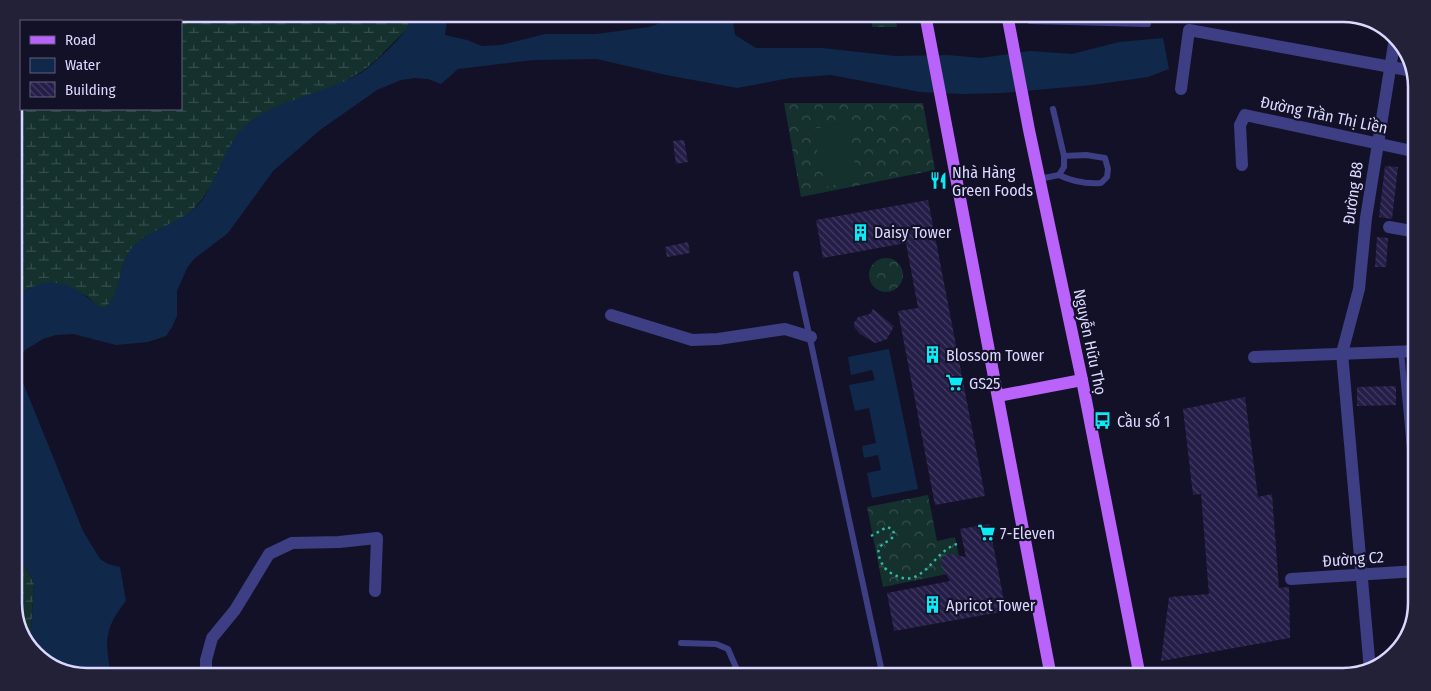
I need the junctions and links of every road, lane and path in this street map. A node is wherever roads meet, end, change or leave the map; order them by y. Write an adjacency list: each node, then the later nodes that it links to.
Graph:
1 (927, 23): 26 (main road)
2 (1008, 23): 15 (main road, Nguyễn Hữu Thọ)
3 (1109, 23): 4 (lane)
4 (1148, 23)
5 (1394, 47): 6 (street, Đường B8)
6 (1391, 66): 7 (street); 8 (street); 10 (street, Đường B8)
7 (1406, 69)
8 (1181, 89)
9 (1053, 109): 12 (lane)
10 (1377, 144): 11 (street, Đường Trần Thị Liền); 13 (street, Đường Trần Thị Liền); 23 (street, Đường B8)
11 (1408, 150)
12 (1064, 156): 14 (lane); 14 (lane)
13 (1242, 166)
14 (1058, 175): 15 (lane)
15 (1039, 179): 25 (main road, Nguyễn Hữu Thọ)
16 (1389, 228): 17 (street)
17 (1408, 231)
18 (796, 274): 20 (lane)
19 (611, 315): 20 (street)
20 (811, 338): 38 (lane)
21 (1401, 351): 22 (street); 23 (street); 27 (lane)
22 (1408, 351)
23 (1342, 353): 24 (street); 31 (street, Đường B8)
24 (1254, 357)
25 (1082, 380): 26 (main road); 40 (main road, Nguyễn Hữu Thọ)
26 (998, 396): 39 (main road)
27 (1408, 427)
28 (871, 536): 29 (path)
29 (956, 544)
30 (1408, 571): 31 (street, Đường C2)
31 (1360, 574): 32 (street, Đường C2); 35 (street, Đường B8)
32 (1291, 579)
33 (376, 591): 36 (street)
34 (681, 643): 37 (lane)
35 (1369, 664)
36 (206, 668)
37 (736, 668)
38 (881, 668)
39 (1049, 668)
40 (1138, 668)

